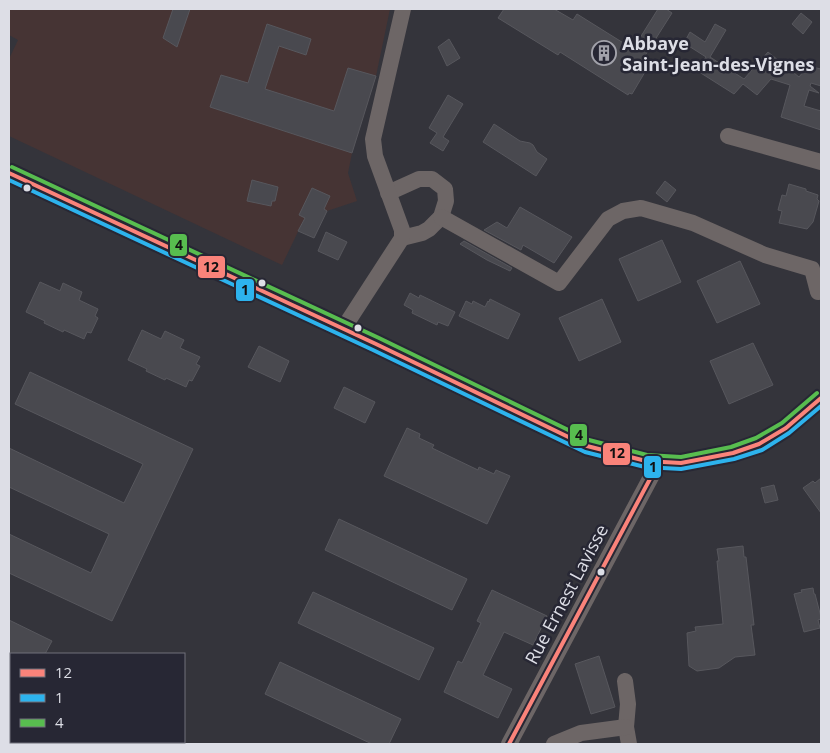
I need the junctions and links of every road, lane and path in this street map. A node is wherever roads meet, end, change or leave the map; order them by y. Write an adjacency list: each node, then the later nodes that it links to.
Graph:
1 (403, 9): 5 (street)
2 (728, 136): 3 (street)
3 (821, 162)
4 (9, 173): 9 (street)
5 (388, 192): 6 (street); 7 (street)
6 (441, 217): 7 (street); 8 (street)
7 (402, 238): 9 (street)
8 (821, 291)
9 (343, 329): 11 (street)
10 (821, 398): 11 (street)
11 (659, 462): 14 (street, Rue Ernest Lavisse)
12 (625, 682): 13 (street)
13 (626, 727): 15 (street); 16 (street)
14 (509, 744)
15 (554, 744)
16 (628, 744)

